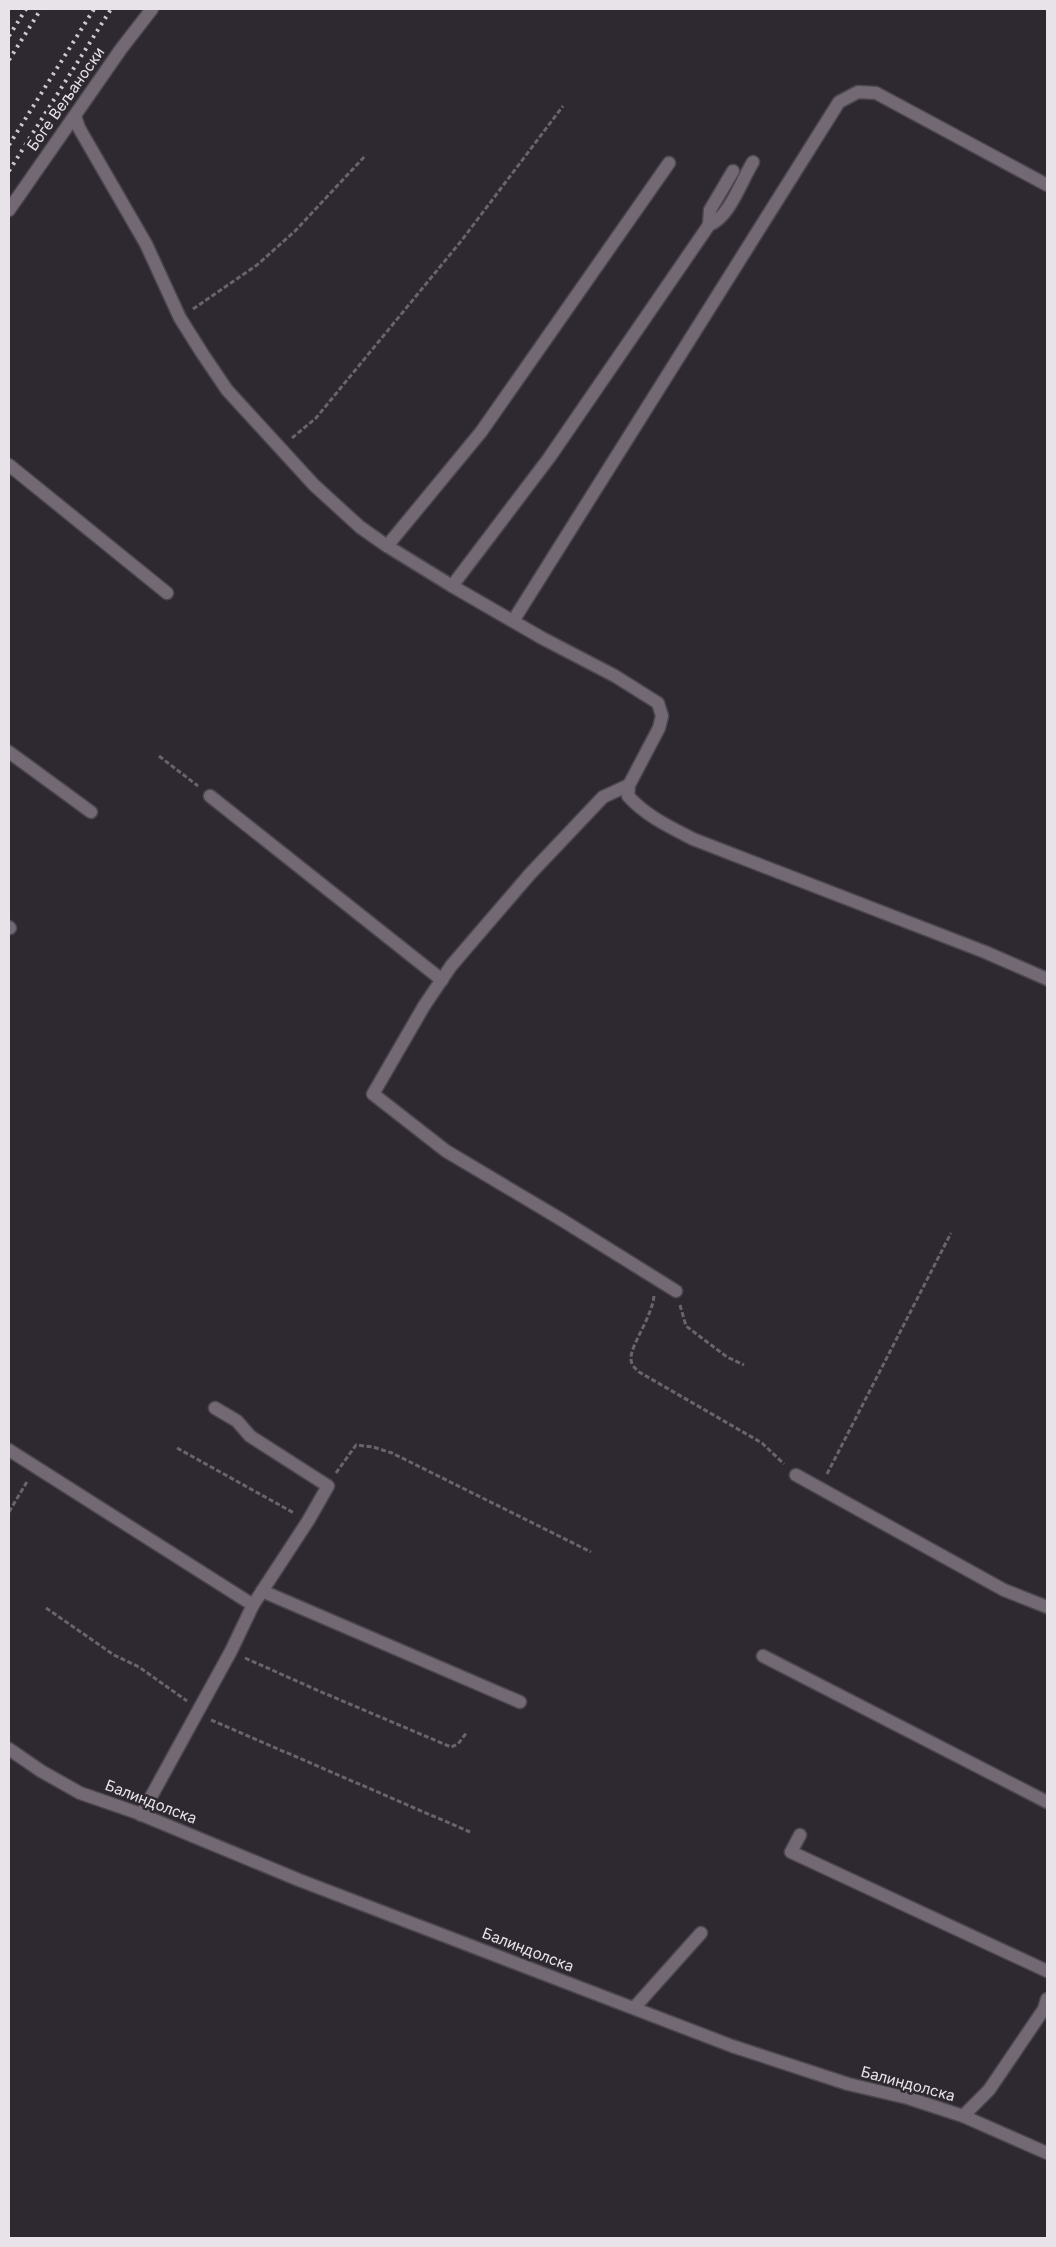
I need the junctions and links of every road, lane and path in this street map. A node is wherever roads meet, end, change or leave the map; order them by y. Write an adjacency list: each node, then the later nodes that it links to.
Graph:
1 (152, 9): 3 (street, Боге Вељаноски)
2 (564, 106): 12 (path)
3 (75, 116): 9 (street, Боге Вељаноски); 11 (street)
4 (366, 155): 11 (path)
5 (753, 162): 10 (street)
6 (669, 163): 14 (street)
7 (733, 172): 10 (street)
8 (1047, 185): 17 (street)
9 (9, 210)
10 (709, 226): 15 (street)
11 (180, 318): 12 (street)
12 (280, 449): 14 (street)
13 (9, 465): 16 (street)
14 (387, 546): 15 (street)
15 (452, 586): 17 (street)
16 (168, 593)
17 (513, 621): 20 (street)
18 (9, 752): 22 (street)
19 (159, 756): 21 (path)
20 (629, 786): 23 (street); 24 (street)
21 (210, 796): 24 (street)
22 (90, 812)
23 (1047, 978)
24 (442, 980): 26 (street)
25 (952, 1233): 35 (path)
26 (656, 1278): 27 (street); 33 (path)
27 (676, 1291): 28 (path)
28 (744, 1365)
29 (215, 1408): 34 (street)
30 (177, 1448): 37 (path)
31 (9, 1450): 32 (street)
32 (36, 1468): 36 (path); 40 (street)
33 (796, 1475): 35 (street)
34 (328, 1486): 37 (street); 38 (path)
35 (820, 1488): 41 (street)
36 (9, 1512)
37 (308, 1521): 39 (street)
38 (591, 1552)
39 (262, 1591): 40 (street); 45 (street)
40 (252, 1604): 43 (street)
41 (1047, 1607)
42 (46, 1608): 46 (path)
43 (231, 1651): 46 (street); 47 (path)
44 (763, 1656): 49 (street)
45 (520, 1702)
46 (198, 1712): 50 (street); 51 (path)
47 (467, 1732)
48 (9, 1749): 50 (street, Балиндолска)
49 (1047, 1802)
50 (141, 1815): 56 (street, Балиндолска)
51 (470, 1832)
52 (800, 1835): 54 (street)
53 (700, 1933): 56 (street)
54 (1047, 1972)
55 (1047, 1999): 57 (street)
56 (634, 2008): 57 (street, Балиндолска)
57 (964, 2116): 58 (street, Балиндолска)
58 (1047, 2153)

